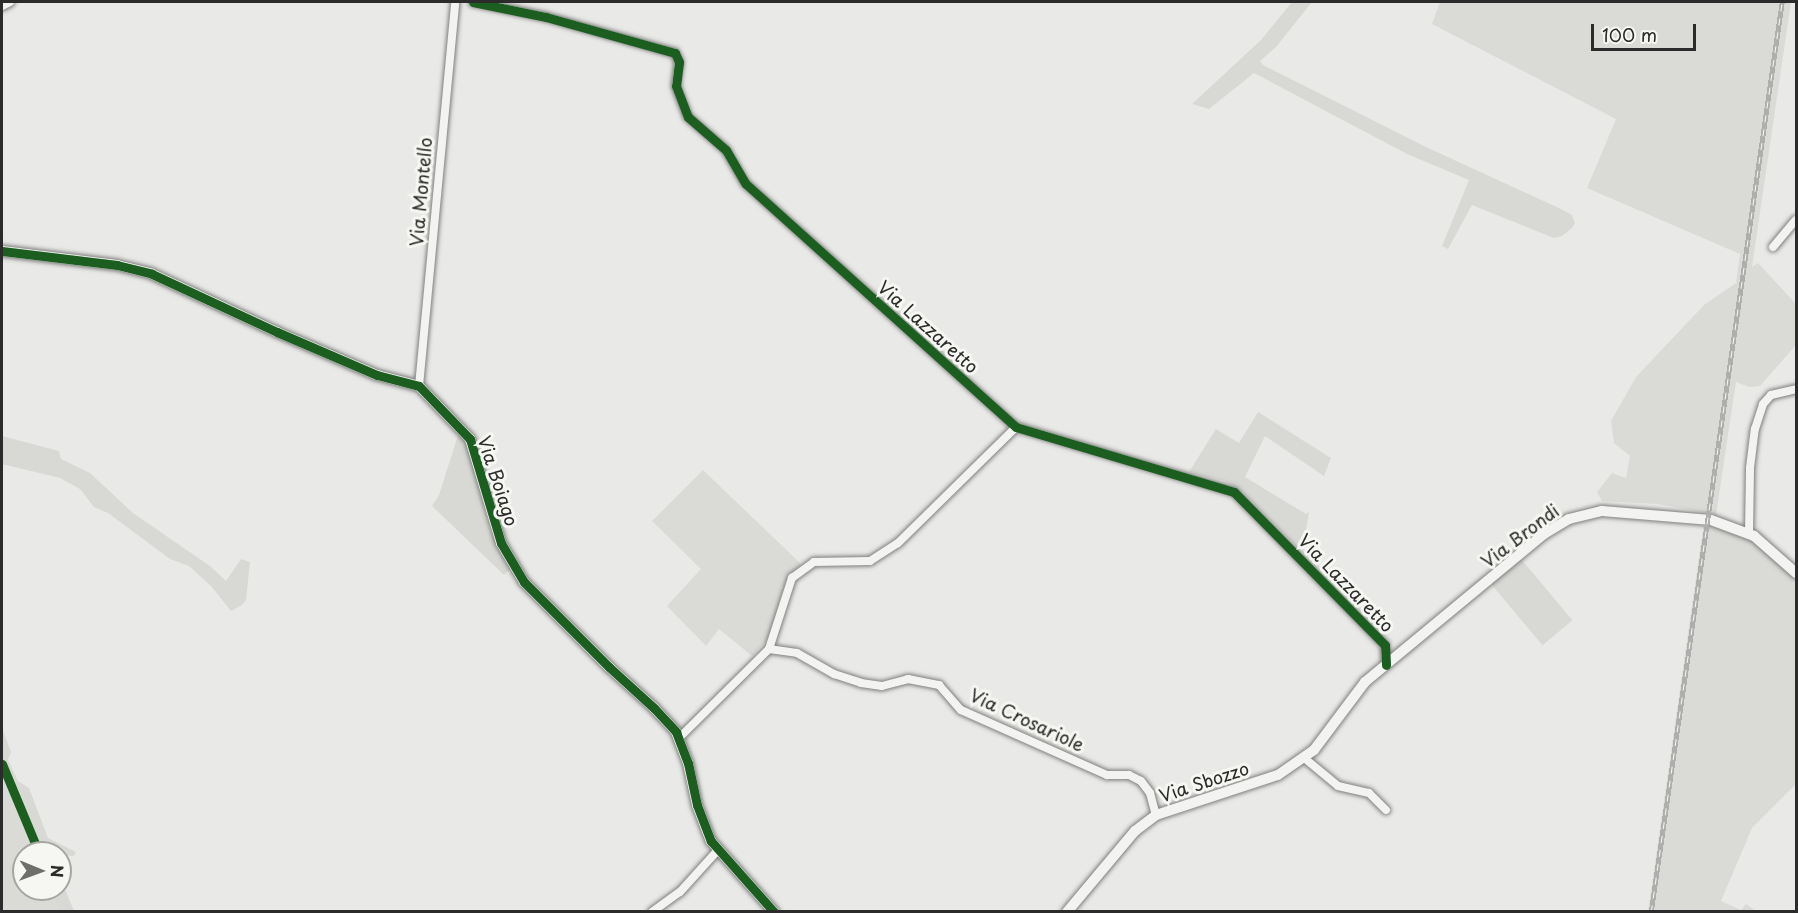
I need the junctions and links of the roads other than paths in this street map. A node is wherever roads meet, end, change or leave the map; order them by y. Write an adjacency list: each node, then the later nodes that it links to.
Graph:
1 (10, 2): 4 (street)
2 (455, 2): 8 (street, Via Montello)
3 (473, 2): 10 (street, Via Lazzaretto)
4 (2, 6)
5 (1797, 220): 6 (street)
6 (1773, 247)
7 (2, 251): 8 (street)
8 (419, 386): 15 (street, Via Boiago)
9 (1797, 389): 11 (street)
10 (1016, 427): 13 (street); 14 (street, Via Lazzaretto)
11 (1749, 534): 12 (street, Via Brondi); 14 (street, Via Brondi)
12 (1797, 573)
13 (769, 649): 15 (street); 19 (street, Via Crosariole)
14 (1386, 665): 16 (street, Via Brondi)
15 (680, 737): 20 (street, Via Boiago)
16 (1314, 750): 17 (street, Via Sbozzo)
17 (1303, 757): 18 (street); 19 (street, Via Sbozzo)
18 (1386, 810)
19 (1156, 815): 23 (street, Via Sbozzo)
20 (718, 850): 21 (street); 22 (street, Via Boiago)
21 (652, 912)
22 (774, 912)
23 (1067, 912)

